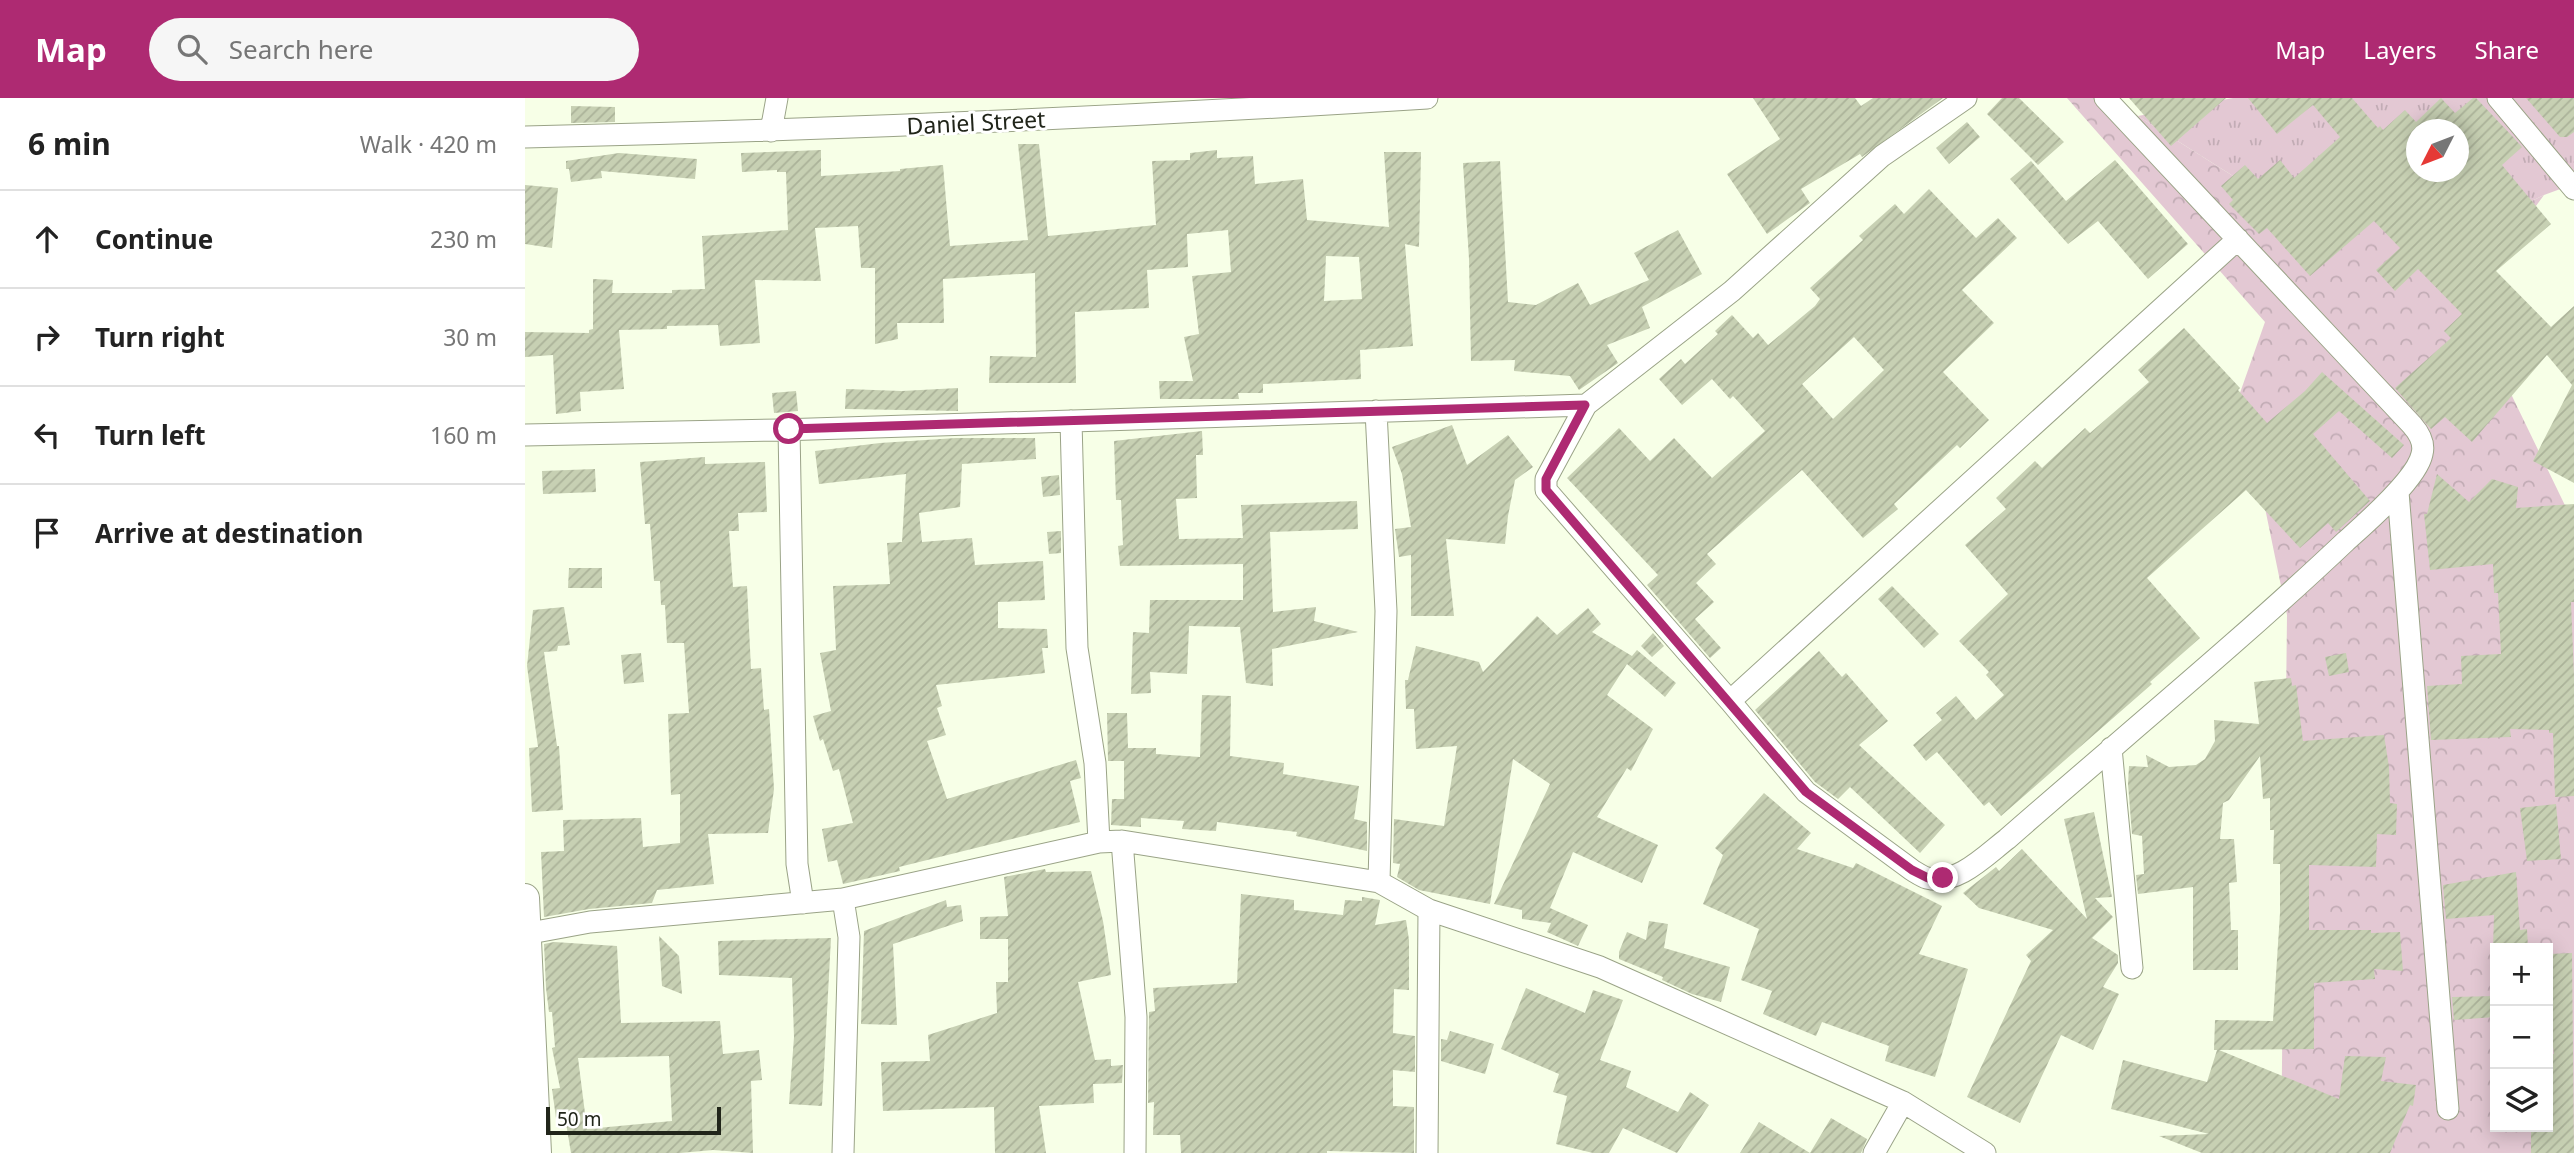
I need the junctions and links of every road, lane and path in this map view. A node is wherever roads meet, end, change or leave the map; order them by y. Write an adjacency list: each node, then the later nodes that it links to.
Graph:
1 (777, 98): 6 (street)
2 (1427, 98): 6 (street, Daniel Street)
3 (1966, 98): 10 (street)
4 (2105, 98): 9 (street)
5 (2498, 98): 8 (street)
6 (771, 131): 7 (street, Daniel Street)
7 (525, 137)
8 (2574, 189)
9 (2238, 239): 15 (street); 16 (street)
10 (1585, 405): 11 (street); 16 (street)
11 (1376, 411): 12 (street); 20 (street)
12 (1070, 421): 13 (street); 19 (street)
13 (789, 429): 14 (street); 23 (street)
14 (525, 435)
15 (2398, 492): 17 (street); 28 (street)
16 (1730, 701): 17 (street)
17 (2112, 748): 26 (street)
18 (1122, 841): 19 (street); 20 (street); 31 (street)
19 (1099, 842): 22 (street)
20 (1379, 882): 24 (street)
21 (525, 898): 25 (street)
22 (843, 900): 23 (street); 30 (street)
23 (803, 903): 25 (street)
24 (1429, 910): 27 (street); 32 (street)
25 (526, 934): 29 (street)
26 (2132, 968)
27 (1903, 1102): 33 (street); 34 (street)
28 (2448, 1109)
29 (537, 1153)
30 (843, 1153)
31 (1135, 1153)
32 (1427, 1153)
33 (1874, 1153)
34 (1985, 1153)

